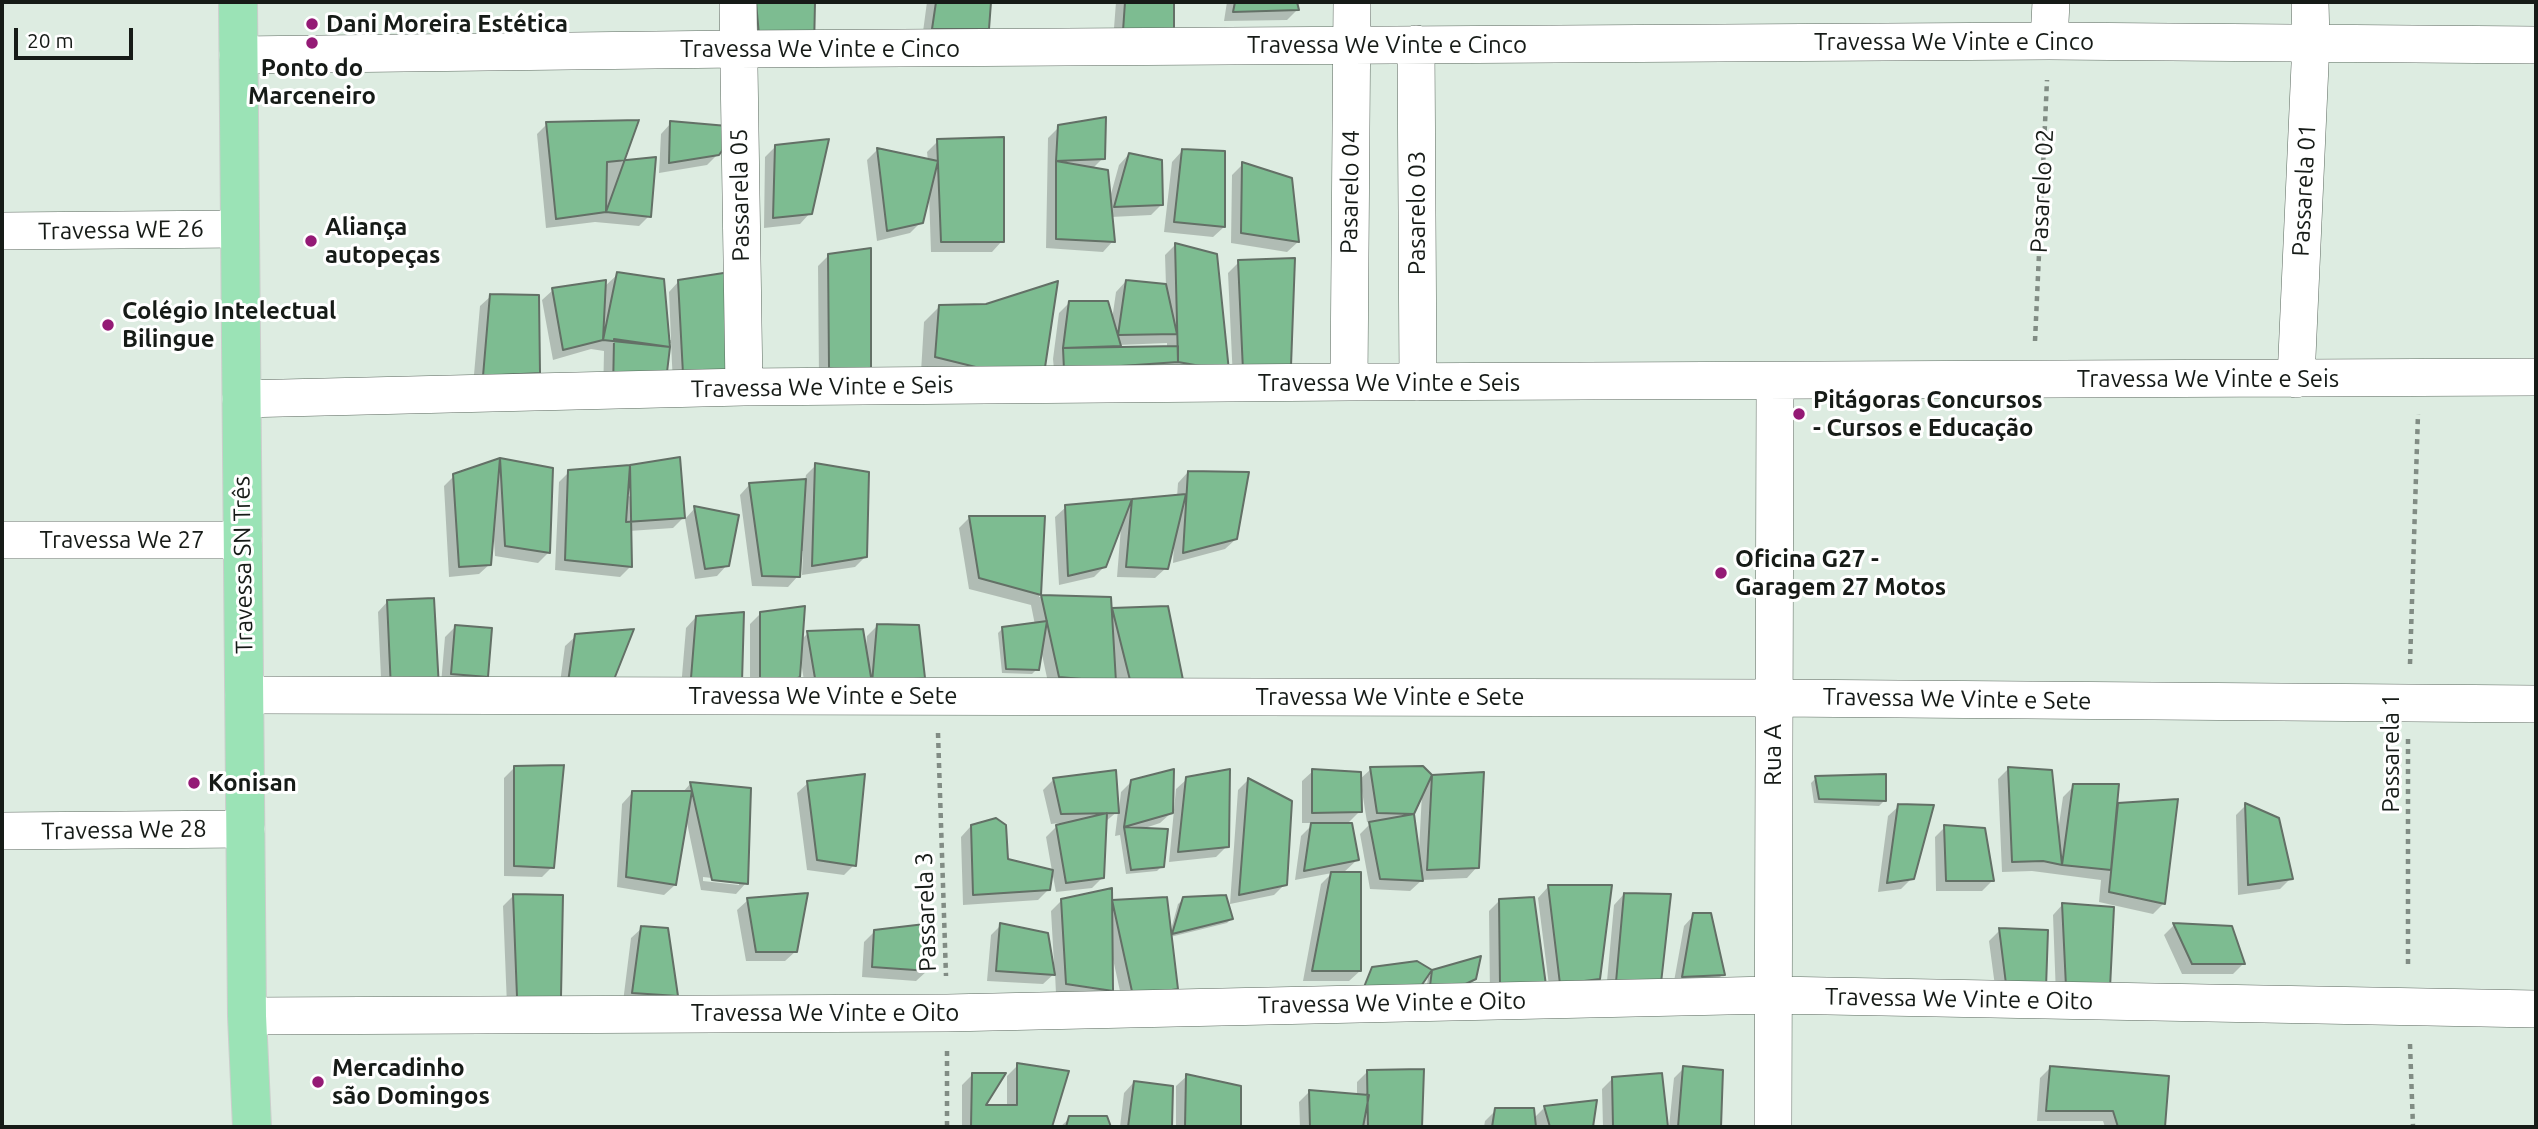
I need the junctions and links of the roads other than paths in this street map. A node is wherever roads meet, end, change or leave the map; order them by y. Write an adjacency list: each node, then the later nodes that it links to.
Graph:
1 (238, 2): 12 (main road, Travessa SN Três)
2 (737, 2): 11 (street, Passarela 05)
3 (1352, 2): 9 (street, Pasarelo 04)
4 (2050, 2): 6 (street)
5 (2310, 2): 7 (street, Passarela 01)
6 (2049, 41): 7 (street, Travessa We Vinte e Cinco); 8 (street, Travessa We Vinte e Cinco)
7 (2311, 42): 10 (street, Travessa We Vinte e Cinco); 16 (street, Passarela 01)
8 (1416, 44): 9 (street, Travessa We Vinte e Cinco); 18 (street, Pasarelo 03)
9 (1352, 45): 11 (street, Travessa We Vinte e Cinco); 17 (street, Pasarelo 04)
10 (2536, 45)
11 (737, 49): 12 (street, Travessa We Vinte e Cinco); 20 (street, Passarela 05)
12 (238, 55): 13 (main road, Travessa SN Três)
13 (240, 229): 14 (street, Travessa WE 26); 21 (main road, Travessa SN Três)
14 (2, 231)
15 (2536, 377): 16 (street, Travessa We Vinte e Seis)
16 (2296, 379): 19 (street, Travessa We Vinte e Seis)
17 (1349, 382): 18 (street, Travessa We Vinte e Seis); 20 (street, Travessa We Vinte e Seis)
18 (1418, 382): 19 (street, Travessa We Vinte e Seis)
19 (1775, 382): 25 (street, Rua A)
20 (744, 387): 21 (street, Travessa We Vinte e Seis)
21 (241, 399): 23 (main road, Travessa SN Três)
22 (2, 540): 23 (street, Travessa We 27)
23 (243, 540): 24 (main road, Travessa SN Três)
24 (244, 695): 25 (street, Travessa We Vinte e Sete); 27 (main road, Travessa SN Três)
25 (1773, 698): 26 (street, Travessa We Vinte e Sete); 29 (street, Rua A)
26 (2536, 704)
27 (246, 828): 28 (street, Travessa We 28); 31 (main road, Travessa SN Três)
28 (2, 831)
29 (1773, 995): 30 (street, Travessa We Vinte e Oito); 31 (street, Travessa We Vinte e Oito); 33 (street, Rua A)
30 (2536, 1009)
31 (247, 1016): 32 (main road, Travessa SN Três)
32 (252, 1127)
33 (1773, 1127)

